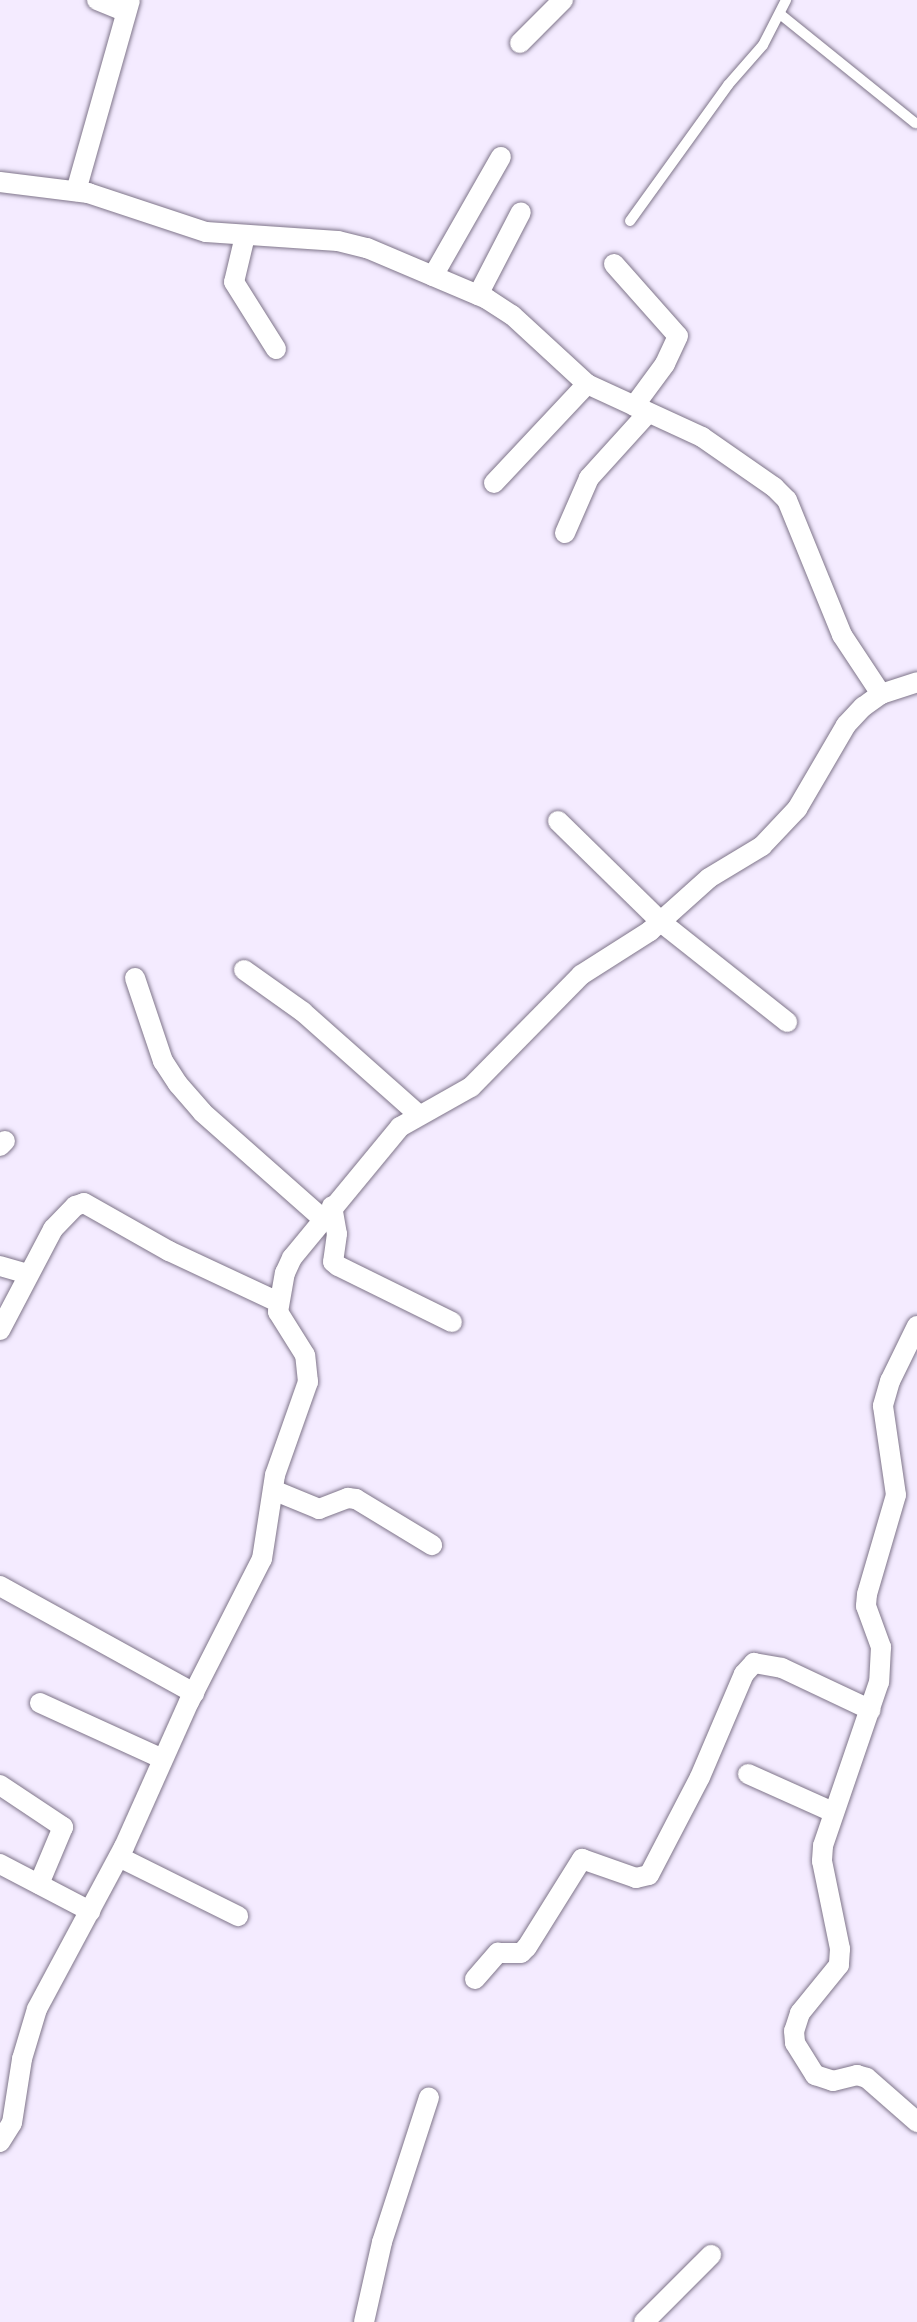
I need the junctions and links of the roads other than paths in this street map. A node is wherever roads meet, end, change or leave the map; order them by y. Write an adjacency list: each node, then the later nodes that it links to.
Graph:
1 (97, 0): 4 (street)
2 (563, 0): 6 (street)
3 (786, 0): 5 (lane)
4 (128, 6): 10 (street)
5 (780, 14): 7 (lane); 12 (lane)
6 (520, 43)
7 (915, 123)
8 (501, 157): 15 (street)
9 (0, 182): 10 (street)
10 (76, 191): 13 (street)
11 (521, 212): 16 (street)
12 (630, 221)
13 (245, 236): 15 (street); 17 (street)
14 (614, 264): 19 (street)
15 (433, 276): 16 (street)
16 (478, 295): 18 (street)
17 (276, 349)
18 (587, 384): 19 (street); 20 (street)
19 (641, 410): 21 (street); 23 (street)
20 (494, 483)
21 (565, 533)
22 (917, 682): 23 (street)
23 (881, 694): 25 (street)
24 (558, 821): 25 (street)
25 (661, 922): 28 (street); 29 (street)
26 (244, 970): 29 (street)
27 (135, 978): 30 (street)
28 (787, 1022)
29 (418, 1114): 30 (street)
30 (327, 1212): 33 (street); 34 (street)
31 (0, 1266): 32 (street)
32 (28, 1274): 33 (street); 36 (street)
33 (278, 1302): 37 (street)
34 (452, 1322)
35 (917, 1326): 42 (street)
36 (0, 1330)
37 (273, 1490): 38 (street); 40 (street)
38 (432, 1545)
39 (0, 1586): 40 (street)
40 (194, 1693): 43 (street)
41 (40, 1703): 43 (street)
42 (871, 1710): 46 (street); 52 (street)
43 (163, 1759): 47 (street)
44 (748, 1774): 46 (street)
45 (0, 1785): 49 (street)
46 (833, 1812): 54 (street)
47 (119, 1857): 50 (street); 51 (street)
48 (0, 1864): 49 (street)
49 (39, 1884): 50 (street)
50 (90, 1911): 55 (street)
51 (238, 1916)
52 (475, 1979)
53 (429, 2097): 57 (street)
54 (917, 2122)
55 (0, 2142)
56 (711, 2255): 58 (street)
57 (364, 2322)
58 (644, 2322)

